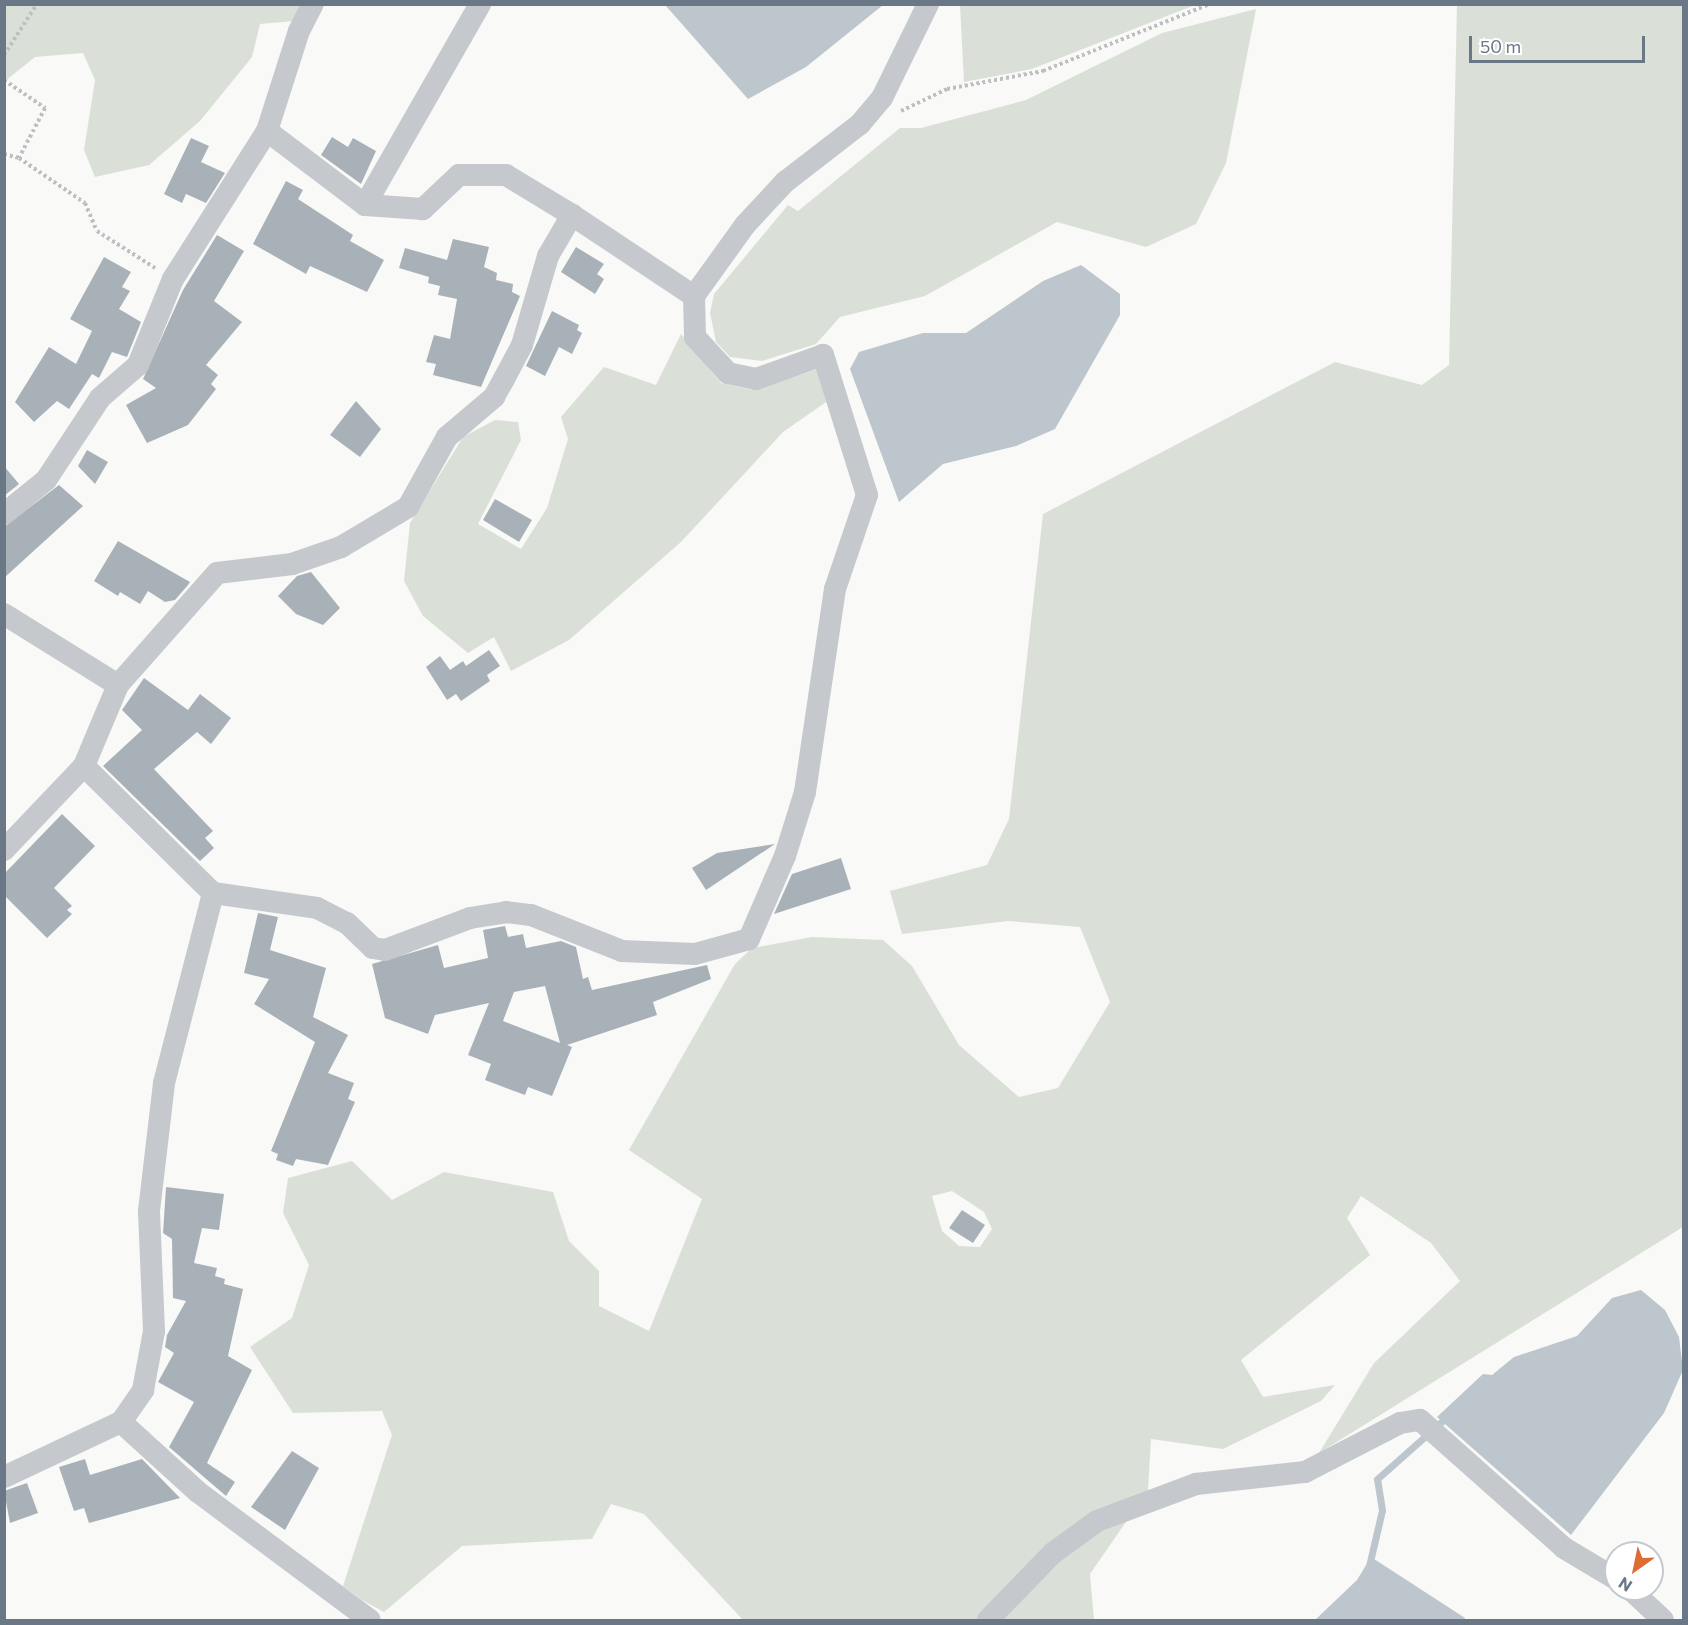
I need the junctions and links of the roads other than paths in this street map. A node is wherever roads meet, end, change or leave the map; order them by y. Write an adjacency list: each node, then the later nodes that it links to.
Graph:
1 (313, 4): 4 (street)
2 (480, 4): 5 (street)
3 (928, 4): 7 (street)
4 (267, 131): 5 (street); 8 (street)
5 (365, 205): 6 (street)
6 (572, 216): 7 (street); 10 (street)
7 (694, 296): 13 (street)
8 (4, 514)
9 (4, 614): 10 (street)
10 (121, 682): 11 (street)
11 (84, 766): 12 (street); 13 (street)
12 (4, 850)
13 (213, 893): 14 (street)
14 (122, 1422): 15 (street); 18 (street)
15 (4, 1477)
16 (1604, 1572): 19 (street)
17 (1643, 1601): 20 (street)
18 (370, 1620)
19 (988, 1620)
20 (1663, 1620)

